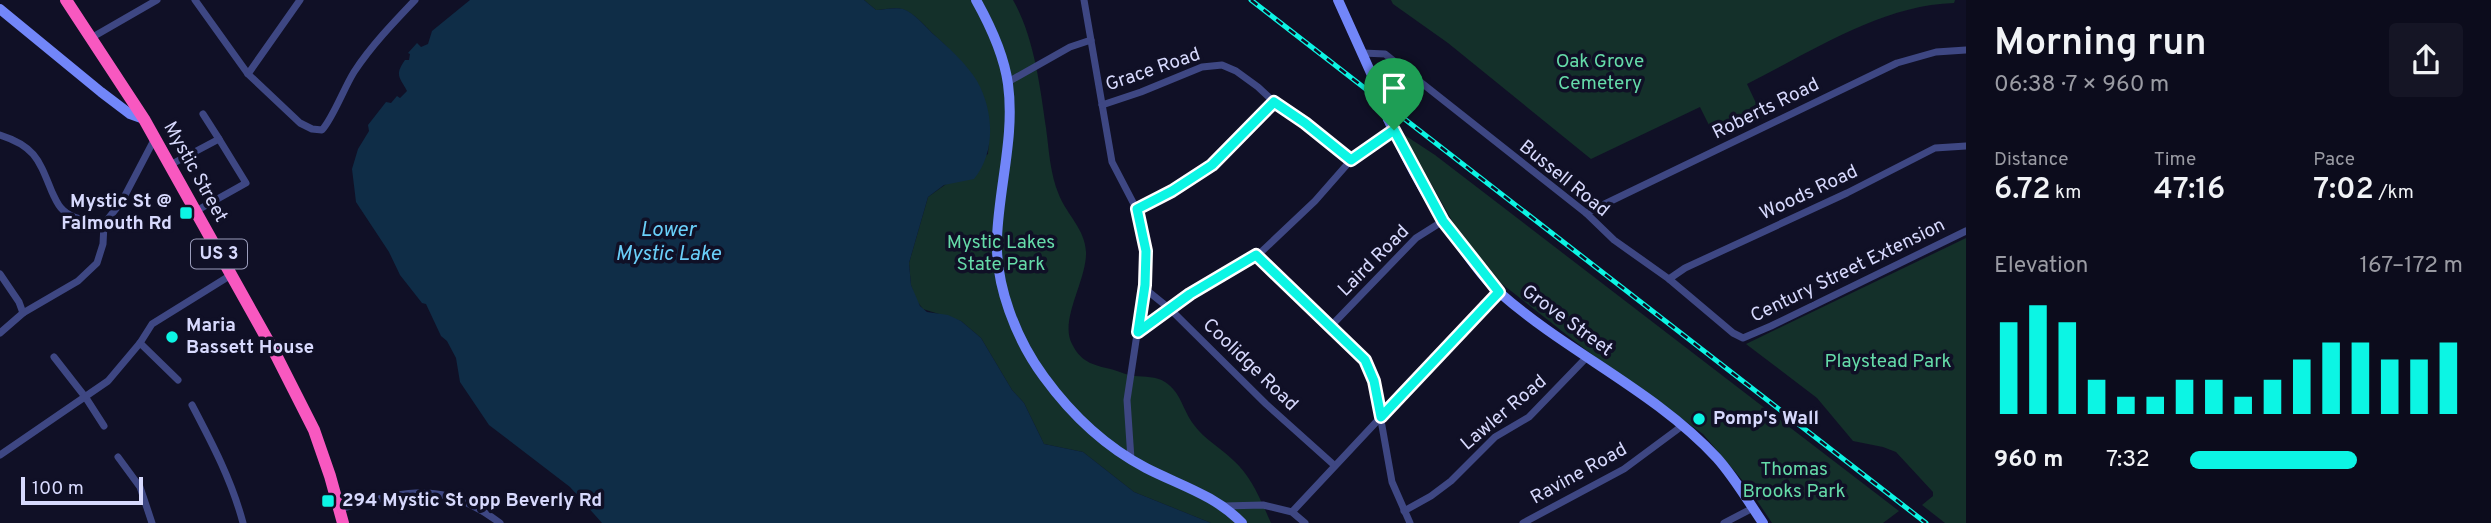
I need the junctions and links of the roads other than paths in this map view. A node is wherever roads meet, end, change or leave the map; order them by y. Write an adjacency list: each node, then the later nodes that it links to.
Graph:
1 (66, 0): 10 (highway, Mystic Street / US 3)
2 (157, 0): 10 (street)
3 (195, 0): 14 (street)
4 (300, 0): 14 (street)
5 (415, 0): 14 (street)
6 (976, 0): 15 (street)
7 (1084, 0): 11 (street)
8 (1338, 0): 13 (street, Grove Street)
9 (0, 9): 19 (street)
10 (91, 38): 19 (highway, Mystic Street / US 3)
11 (1091, 40): 15 (street); 17 (street)
12 (1966, 50): 29 (street, Roberts Road)
13 (1363, 53): 20 (street, Grove Street, bridge); 29 (street, Bussell Road)
14 (248, 74)
15 (1008, 82): 56 (street)
16 (1274, 102): 17 (street, Grace Road); 25 (street, Grace Road); 27 (street)
17 (1102, 105): 27 (street)
18 (203, 114): 23 (street)
19 (144, 119): 22 (highway, Mystic Street / US 3)
20 (1394, 130): 25 (street); 30 (street, Grove Street)
21 (0, 135): 31 (street)
22 (155, 138): 26 (highway, Mystic Street / US 3); 31 (street)
23 (219, 139): 26 (street); 28 (street)
24 (1966, 146): 36 (street, Woods Road)
25 (1351, 160): 33 (street)
26 (170, 165): 28 (highway, Mystic Street / US 3)
27 (1137, 209): 37 (street)
28 (196, 211): 35 (highway, Mystic Street / US 3)
29 (1586, 213): 36 (street, Bussell Road)
30 (1443, 221): 38 (street, Grove Street); 41 (street, Laird Road)
31 (104, 224): 40 (street)
32 (1966, 231): 44 (street, Century Street Extension)
33 (1256, 255): 39 (street); 41 (street)
34 (0, 274): 40 (street)
35 (231, 275): 45 (street); 60 (highway, Mystic Street / US 3)
36 (1668, 279): 44 (street, Bussell Road)
37 (1144, 288): 39 (street, Coolidge Road); 42 (street)
38 (1499, 292): 47 (street, Grove Street); 51 (street)
39 (1170, 309): 42 (street); 57 (street, Coolidge Road)
40 (23, 313): 43 (street)
41 (1331, 326): 51 (street)
42 (1138, 332): 56 (street)
43 (0, 333)
44 (1743, 338)
45 (140, 343): 48 (street); 49 (street)
46 (54, 357): 49 (street)
47 (1586, 358): 53 (street, Grove Street); 61 (street, Lawler Road)
48 (178, 380)
49 (86, 398): 52 (street); 54 (street)
50 (192, 405): 64 (street)
51 (1381, 417): 57 (street); 61 (street)
52 (104, 426)
53 (1682, 426): 59 (street, Grove Street); 70 (street, Ravine Road)
54 (0, 455)
55 (118, 457): 63 (street)
56 (1131, 459): 58 (street)
57 (1335, 465): 62 (street)
58 (1224, 506): 62 (street); 67 (street)
59 (1753, 508): 71 (street); 72 (street, Grove Street)
60 (339, 509): 65 (highway, Mystic Street / US 3); 66 (street)
61 (1404, 511): 69 (street)
62 (1292, 512): 68 (street)
63 (152, 523)
64 (243, 523)
65 (343, 523)
66 (500, 523)
67 (1242, 523)
68 (1305, 523)
69 (1410, 523)
70 (1523, 523)
71 (1724, 523)
72 (1763, 523)

